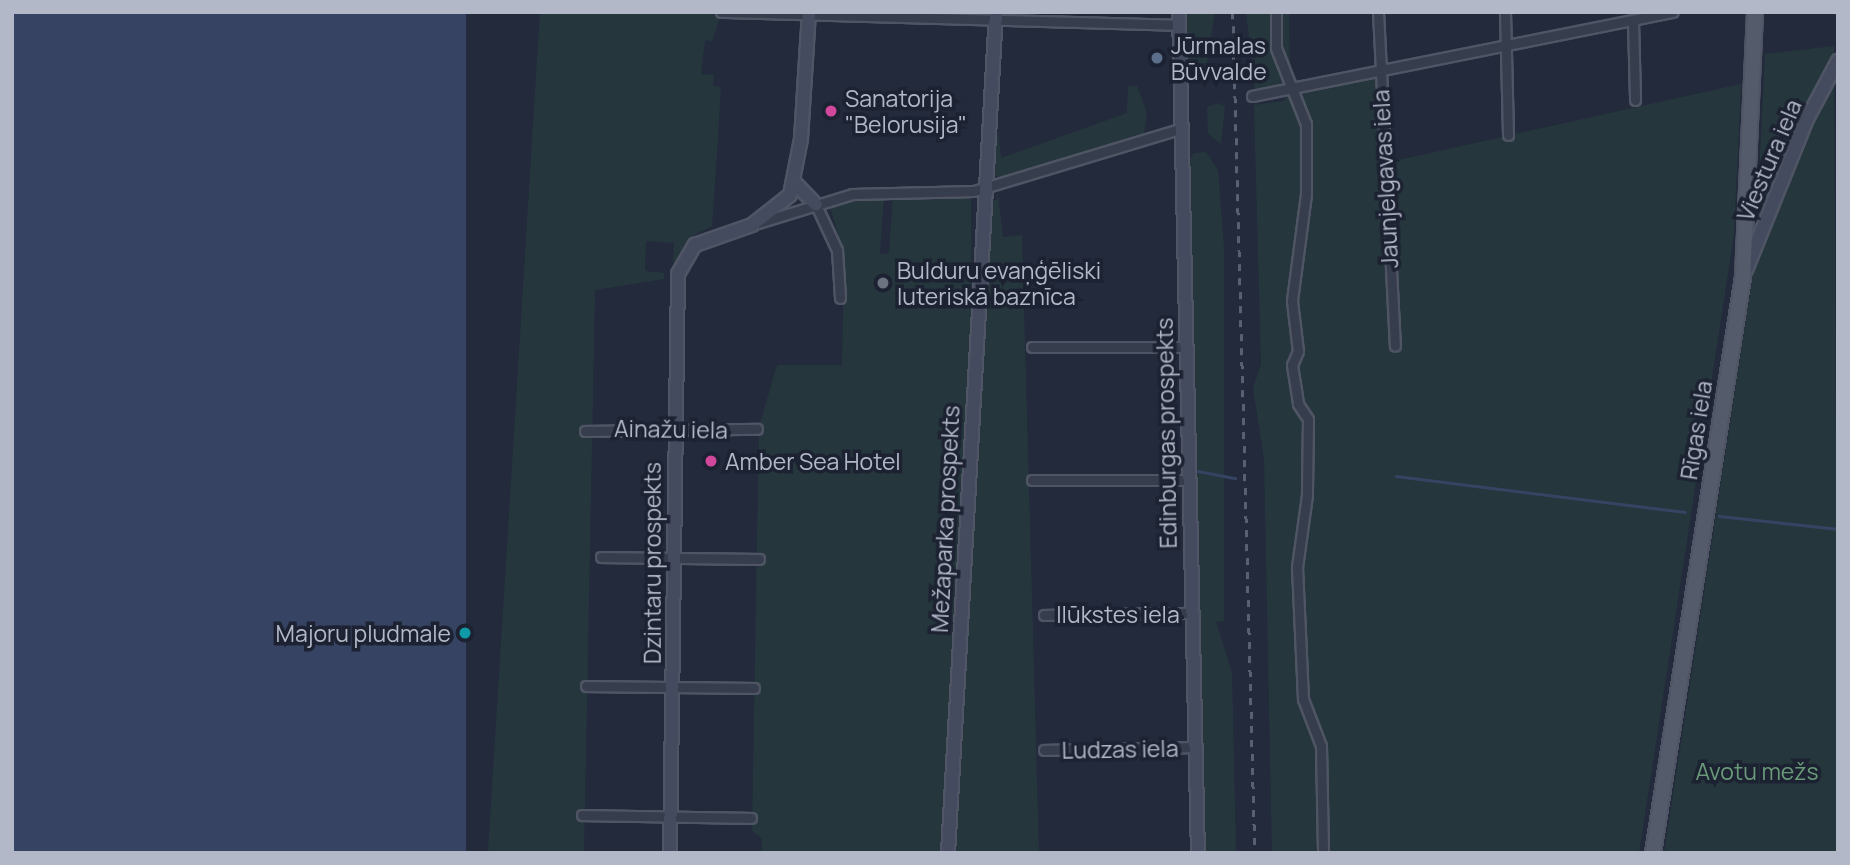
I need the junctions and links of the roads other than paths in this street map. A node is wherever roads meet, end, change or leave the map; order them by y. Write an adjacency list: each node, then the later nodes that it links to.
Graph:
1 (721, 12): 7 (street)
2 (1276, 12): 15 (street)
3 (1378, 12): 14 (street, Jaunjelgavas iela)
4 (1505, 12): 12 (street)
5 (1673, 12): 11 (street)
6 (1755, 12): 24 (main road, Rīgas iela)
7 (808, 14): 8 (street); 20 (street)
8 (898, 15): 9 (street)
9 (995, 15): 10 (street); 21 (street, Mežaparka prospekts)
10 (1179, 19): 18 (street, Edinburgas prospekts)
11 (1633, 21): 12 (street); 17 (street)
12 (1506, 47): 14 (street); 19 (street)
13 (1838, 61): 24 (street, Viestura iela)
14 (1379, 72): 15 (street); 26 (street, Jaunjelgavas iela)
15 (1288, 91): 16 (street); 50 (street)
16 (1252, 96)
17 (1635, 100)
18 (1183, 128): 21 (street); 28 (street, Edinburgas prospekts)
19 (1508, 135)
20 (795, 183): 22 (street); 23 (street)
21 (986, 187): 22 (street); 48 (street, Mežaparka prospekts)
22 (816, 205): 23 (street); 25 (street)
23 (752, 225): 29 (street, Dzintaru prospekts)
24 (1743, 277): 51 (main road, Rīgas iela)
25 (840, 298)
26 (1395, 346)
27 (1032, 347): 28 (street)
28 (1185, 348): 33 (street, Edinburgas prospekts)
29 (674, 427): 30 (street, Ainažu iela); 31 (street, Ainažu iela); 35 (street, Dzintaru prospekts)
30 (757, 429)
31 (584, 431)
32 (1032, 480): 33 (street)
33 (1188, 480): 37 (street, Edinburgas prospekts)
34 (601, 557): 35 (street)
35 (673, 557): 36 (street); 40 (street, Dzintaru prospekts)
36 (760, 559)
37 (1192, 614): 38 (street, Ilūkstes iela); 42 (street, Edinburgas prospekts)
38 (1044, 615)
39 (586, 686): 40 (street)
40 (672, 687): 41 (street); 45 (street, Dzintaru prospekts)
41 (754, 688)
42 (1195, 747): 43 (street, Ludzas iela); 49 (street, Edinburgas prospekts)
43 (1044, 750)
44 (582, 815): 45 (street)
45 (670, 817): 46 (street); 47 (street, Dzintaru prospekts)
46 (751, 818)
47 (670, 853)
48 (948, 853)
49 (1198, 853)
50 (1323, 853)
51 (1653, 853)

